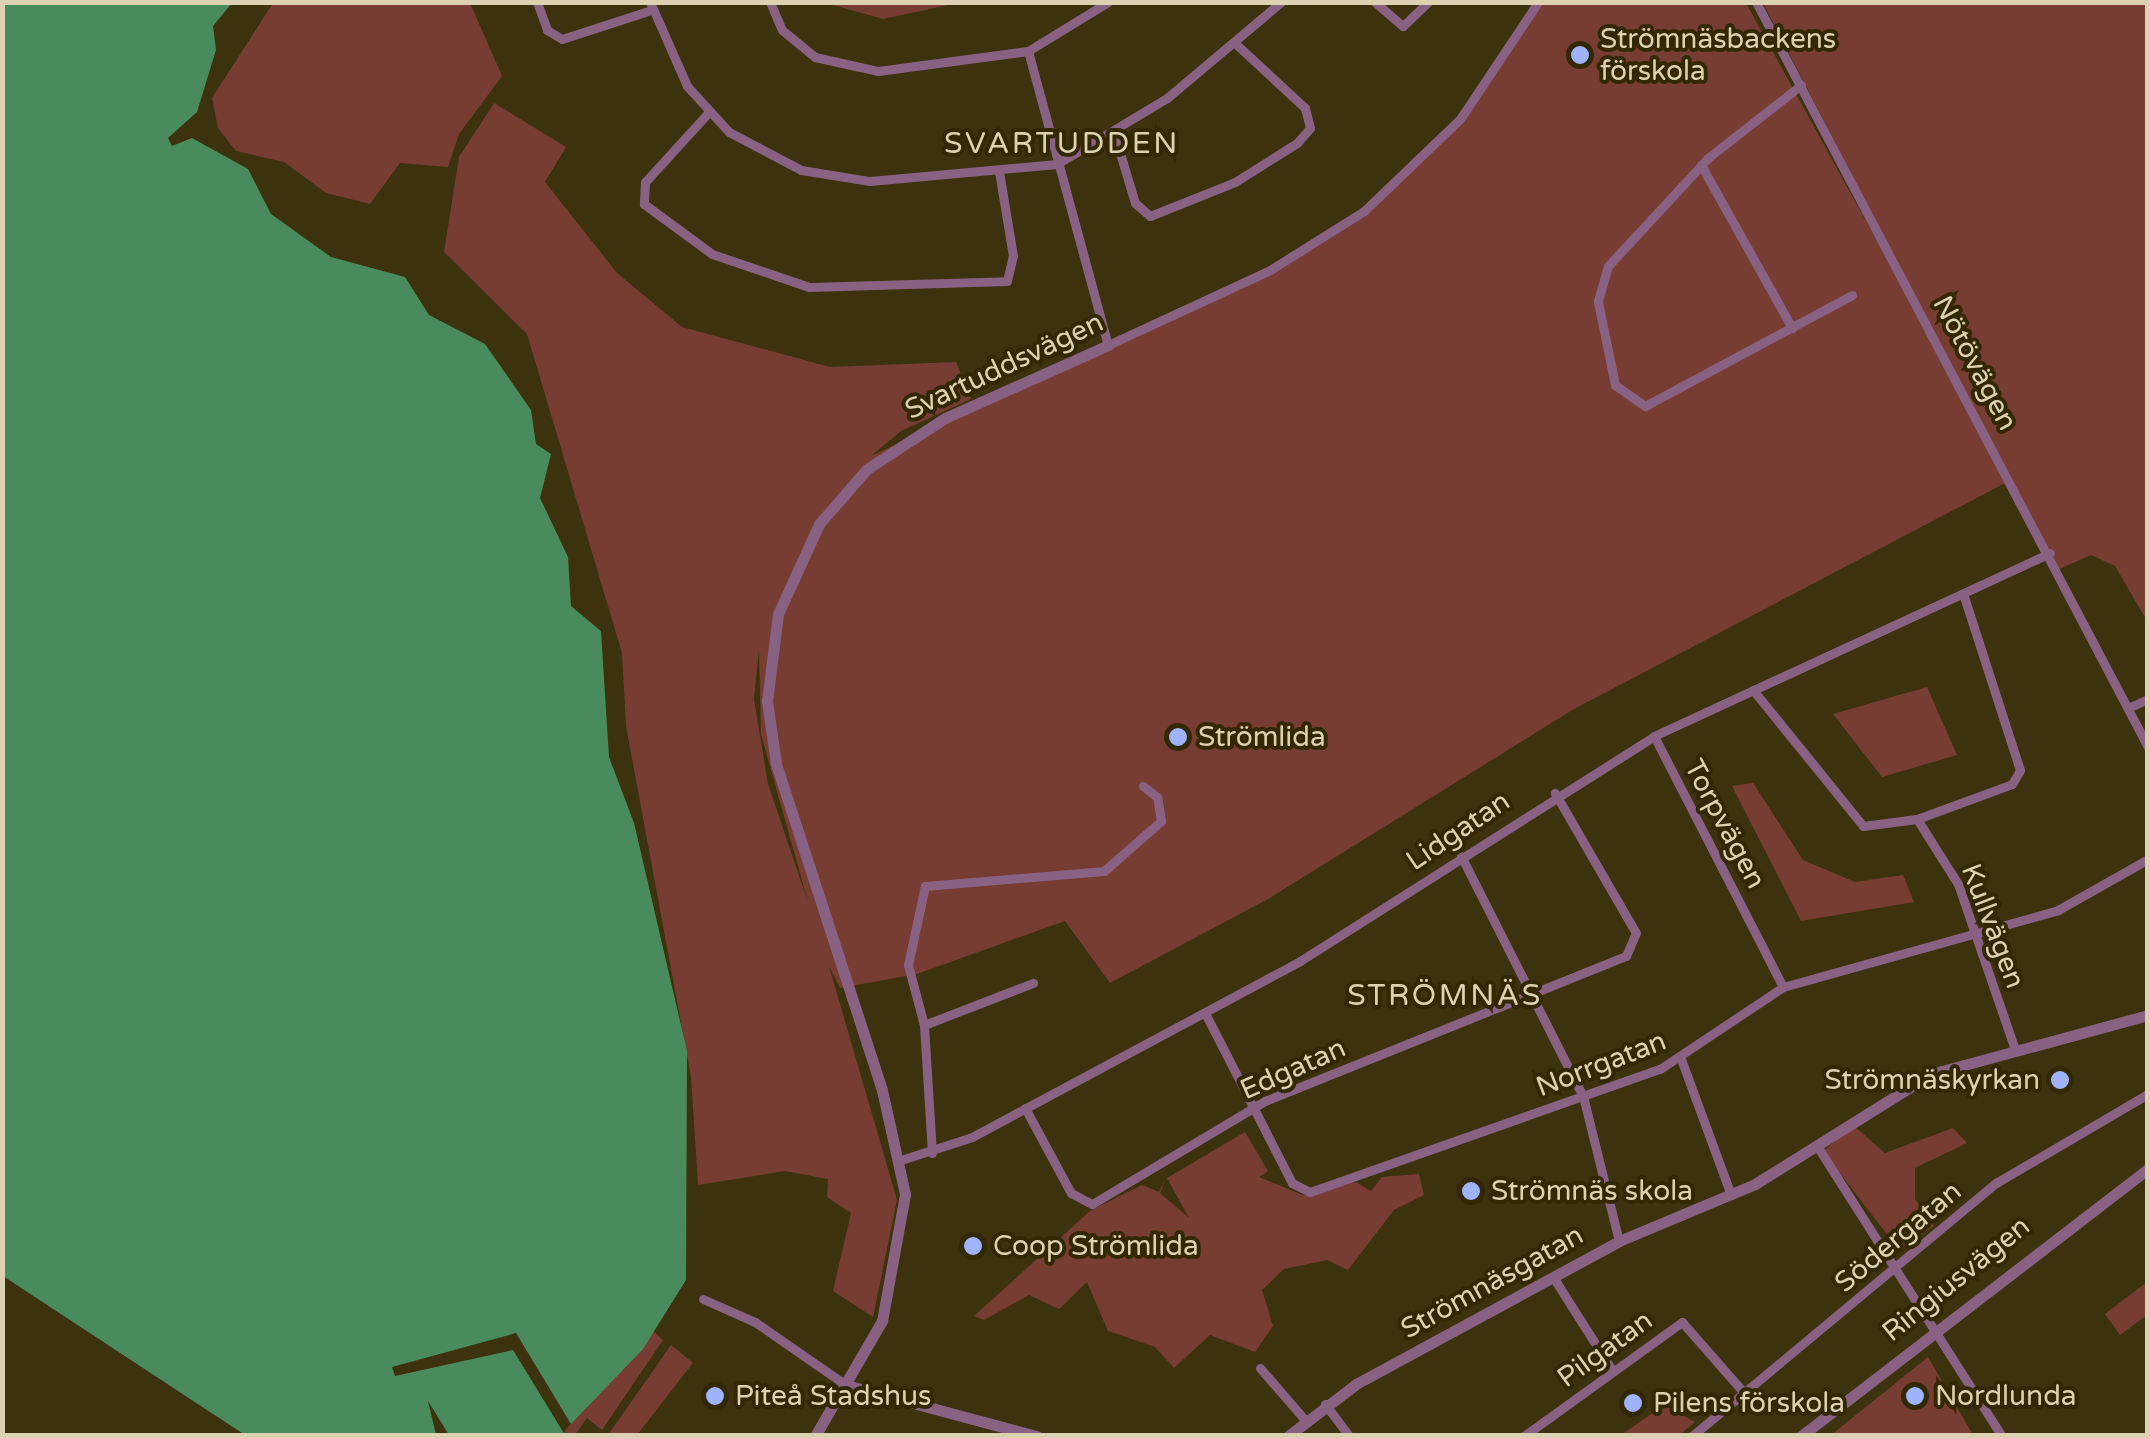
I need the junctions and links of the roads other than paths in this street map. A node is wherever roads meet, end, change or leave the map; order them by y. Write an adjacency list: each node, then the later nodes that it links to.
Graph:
1 (538, 2): 9 (street)
2 (770, 2): 11 (street)
3 (1108, 2): 11 (street)
4 (1281, 2): 10 (street)
5 (1374, 2): 6 (street)
6 (1428, 2)
7 (1538, 2): 20 (street, Svartuddsvägen)
8 (1756, 2): 12 (street, Nötövägen)
9 (651, 6): 13 (street)
10 (1237, 45): 14 (street); 14 (street)
11 (1028, 51): 15 (street)
12 (1801, 85): 16 (street); 21 (street, Nötövägen)
13 (708, 113): 17 (street); 17 (street)
14 (1114, 133): 15 (street)
15 (1057, 164): 17 (street); 20 (street)
16 (1701, 165): 19 (street); 19 (street)
17 (999, 171)
18 (1852, 295): 19 (street)
19 (1792, 328)
20 (1108, 344): 48 (street, Svartuddsvägen)
21 (2050, 553): 22 (street, Lidgatan); 25 (street, Nötövägen)
22 (1963, 594): 23 (street, Lidgatan); 30 (street)
23 (1754, 690): 26 (street, Lidgatan); 30 (street)
24 (2148, 699): 25 (street)
25 (2130, 707): 27 (street, Nötövägen)
26 (1654, 736): 29 (street, Lidgatan); 35 (street, Torpvägen)
27 (2148, 747)
28 (1142, 786): 39 (street)
29 (1555, 792): 31 (street, Lidgatan); 36 (street, Edgatan)
30 (1917, 819): 33 (street, Kullvägen)
31 (1462, 856): 36 (street); 37 (street, Lidgatan)
32 (2148, 859): 33 (street, Norrgatan)
33 (1973, 930): 35 (street, Norrgatan); 40 (street, Kullvägen)
34 (1033, 983): 39 (street)
35 (1783, 986): 41 (street, Norrgatan)
36 (1536, 995): 43 (street); 45 (street, Edgatan)
37 (1205, 1013): 44 (street, Lidgatan); 45 (street, Norrgatan)
38 (2148, 1014): 40 (street, Strömnäsgatan)
39 (924, 1026): 47 (street)
40 (2014, 1046): 46 (street, Strömnäsgatan)
41 (1682, 1059): 43 (street, Norrgatan); 50 (street)
42 (2148, 1094): 52 (street, Södergatan)
43 (1583, 1096): 45 (street, Norrgatan); 51 (street)
44 (1025, 1108): 45 (street, Edgatan); 47 (street, Lidgatan)
45 (1250, 1110)
46 (1817, 1146): 50 (street, Strömnäsgatan); 52 (street)
47 (932, 1152): 48 (street, Lidgatan)
48 (901, 1160): 58 (street, Svartuddsvägen)
49 (2148, 1168): 55 (street, Ringiusvägen)
50 (1731, 1194): 51 (street, Strömnäsgatan)
51 (1619, 1241): 53 (street, Strömnäsgatan)
52 (1897, 1268): 55 (street); 59 (street, Södergatan)
53 (1553, 1277): 57 (street); 60 (street, Strömnäsgatan)
54 (703, 1299): 58 (street)
55 (1934, 1328): 70 (street, Ringiusvägen); 71 (street)
56 (1260, 1368): 61 (street)
57 (1612, 1370): 59 (street, Pilgatan); 62 (street, Pilgatan)
58 (846, 1384): 63 (street, Svartuddsvägen); 64 (street)
59 (1745, 1394): 69 (street, Södergatan)
60 (1325, 1404): 61 (street, Strömnäsgatan); 66 (street)
61 (1305, 1420): 65 (street, Strömnäsgatan)
62 (1542, 1423): 67 (street, Pilgatan); 68 (street)
63 (815, 1436)
64 (1038, 1436)
65 (1288, 1436)
66 (1349, 1436)
67 (1524, 1436)
68 (1551, 1436)
69 (1692, 1436)
70 (1801, 1436)
71 (2002, 1436)

